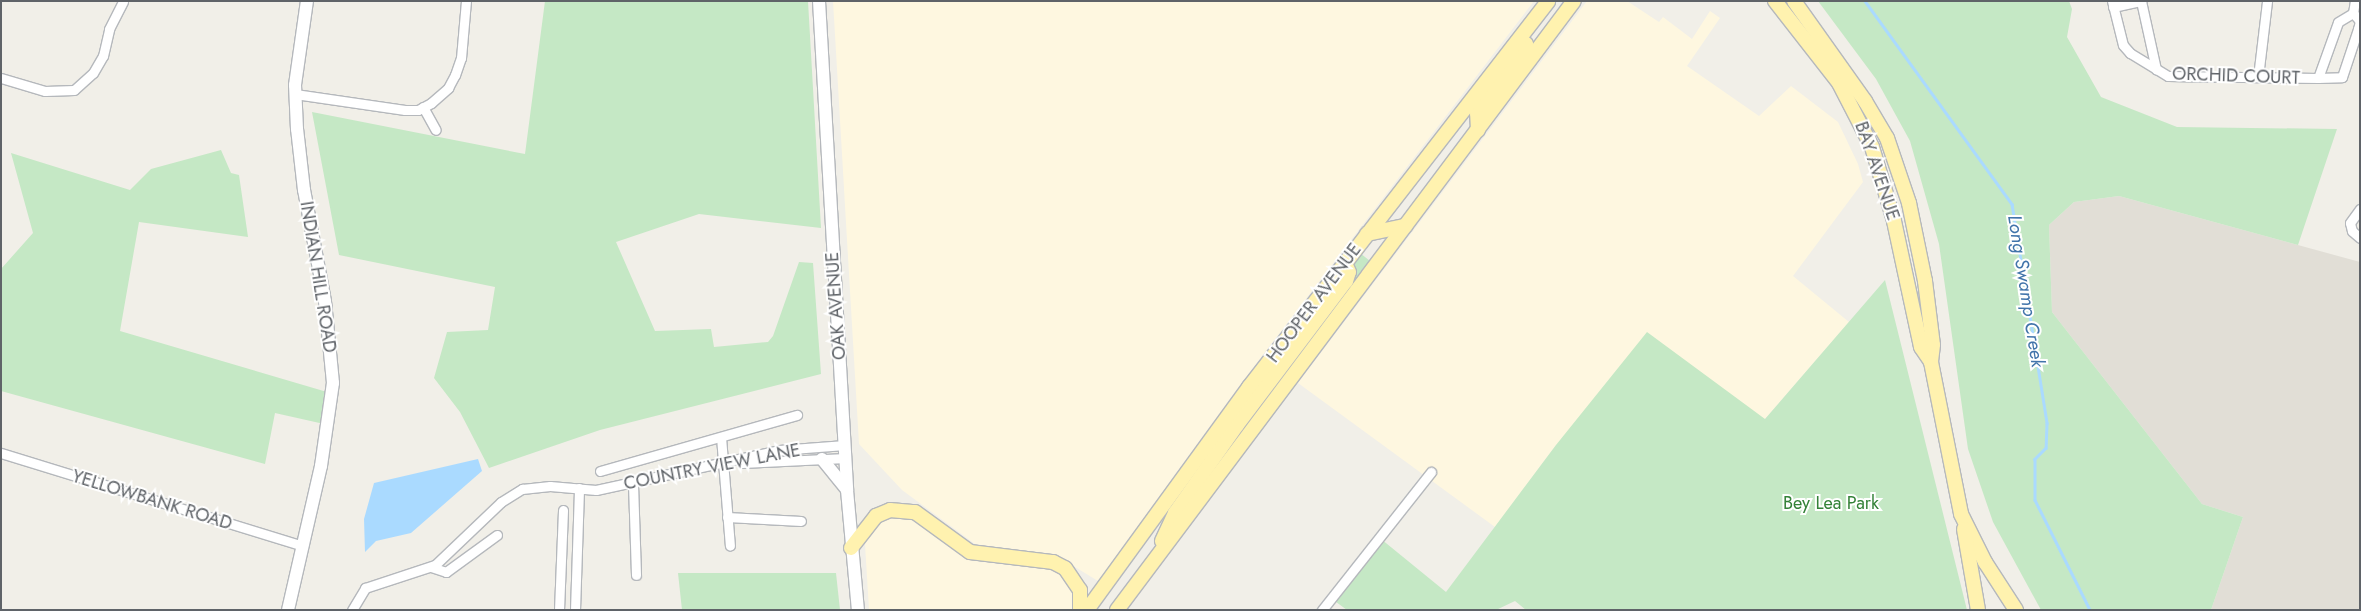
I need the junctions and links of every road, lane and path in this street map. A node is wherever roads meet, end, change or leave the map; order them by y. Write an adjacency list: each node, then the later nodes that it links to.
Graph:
1 (123, 1): 16 (street)
2 (307, 1): 18 (street, INDIAN HILL ROAD)
3 (466, 1): 19 (street)
4 (819, 1): 30 (street, OAK AVENUE)
5 (1548, 1): 13 (main road, HOOPER AVENUE)
6 (1574, 1): 21 (main road, HOOPER AVENUE)
7 (1775, 1): 27 (main road, BAY AVENUE)
8 (1794, 1): 27 (main road, BAY AVENUE)
9 (2267, 1): 15 (street)
10 (2355, 1): 12 (street, ORCHID COURT)
11 (2113, 4): 14 (street, ORCHID COURT); 14 (street, ORCHID COURT)
12 (2353, 13): 17 (street, ORCHID COURT); 17 (street, ORCHID COURT)
13 (1533, 20): 21 (main road); 24 (main road, HOOPER AVENUE)
14 (2156, 69): 15 (street, ORCHID COURT)
15 (2258, 77): 17 (street, ORCHID COURT)
16 (1, 78)
17 (2318, 78)
18 (295, 94): 19 (street); 45 (street, INDIAN HILL ROAD)
19 (423, 107): 20 (street)
20 (436, 130)
21 (1478, 130): 23 (main road, HOOPER AVENUE)
22 (2360, 209): 25 (street)
23 (1405, 226): 24 (main road); 49 (main road, HOOPER AVENUE)
24 (1367, 234): 26 (main road, HOOPER AVENUE)
25 (2360, 238)
26 (1346, 263): 49 (main road); 60 (main road, HOOPER AVENUE)
27 (1931, 362): 41 (main road, BAY AVENUE)
28 (796, 415): 29 (street)
29 (721, 437): 34 (street); 35 (street)
30 (846, 452): 32 (street); 34 (street, COUNTRY VIEW LANE); 39 (street, OAK AVENUE)
31 (3, 453): 33 (street); 45 (street, YELLOWBANK ROAD)
32 (822, 460): 34 (street); 39 (street)
33 (1, 463)
34 (722, 463): 37 (street, COUNTRY VIEW LANE); 42 (street)
35 (600, 471)
36 (1431, 472): 63 (street)
37 (633, 484): 38 (street, COUNTRY VIEW LANE); 50 (street)
38 (579, 488): 48 (street, COUNTRY VIEW LANE); 51 (street)
39 (847, 490): 47 (street, OAK AVENUE)
40 (563, 510): 52 (street)
41 (1961, 514): 64 (main road); 65 (main road, BAY AVENUE)
42 (727, 517): 43 (street); 46 (street)
43 (801, 521)
44 (497, 535): 48 (street)
45 (303, 546): 54 (street, INDIAN HILL ROAD)
46 (730, 546)
47 (851, 548): 58 (street, OAK AVENUE); 59 (main road)
48 (431, 567): 55 (street, COUNTRY VIEW LANE)
49 (1149, 567): 53 (main road, HOOPER AVENUE)
50 (636, 574)
51 (576, 576): 52 (street); 57 (street)
52 (560, 578): 56 (street)
53 (1130, 593): 61 (main road, HOOPER AVENUE); 62 (main road)
54 (288, 610)
55 (352, 610)
56 (559, 610)
57 (575, 610)
58 (858, 610)
59 (1080, 610)
60 (1087, 610)
61 (1117, 610)
62 (1127, 610)
63 (1322, 610)
64 (1978, 610)
65 (2016, 610)

